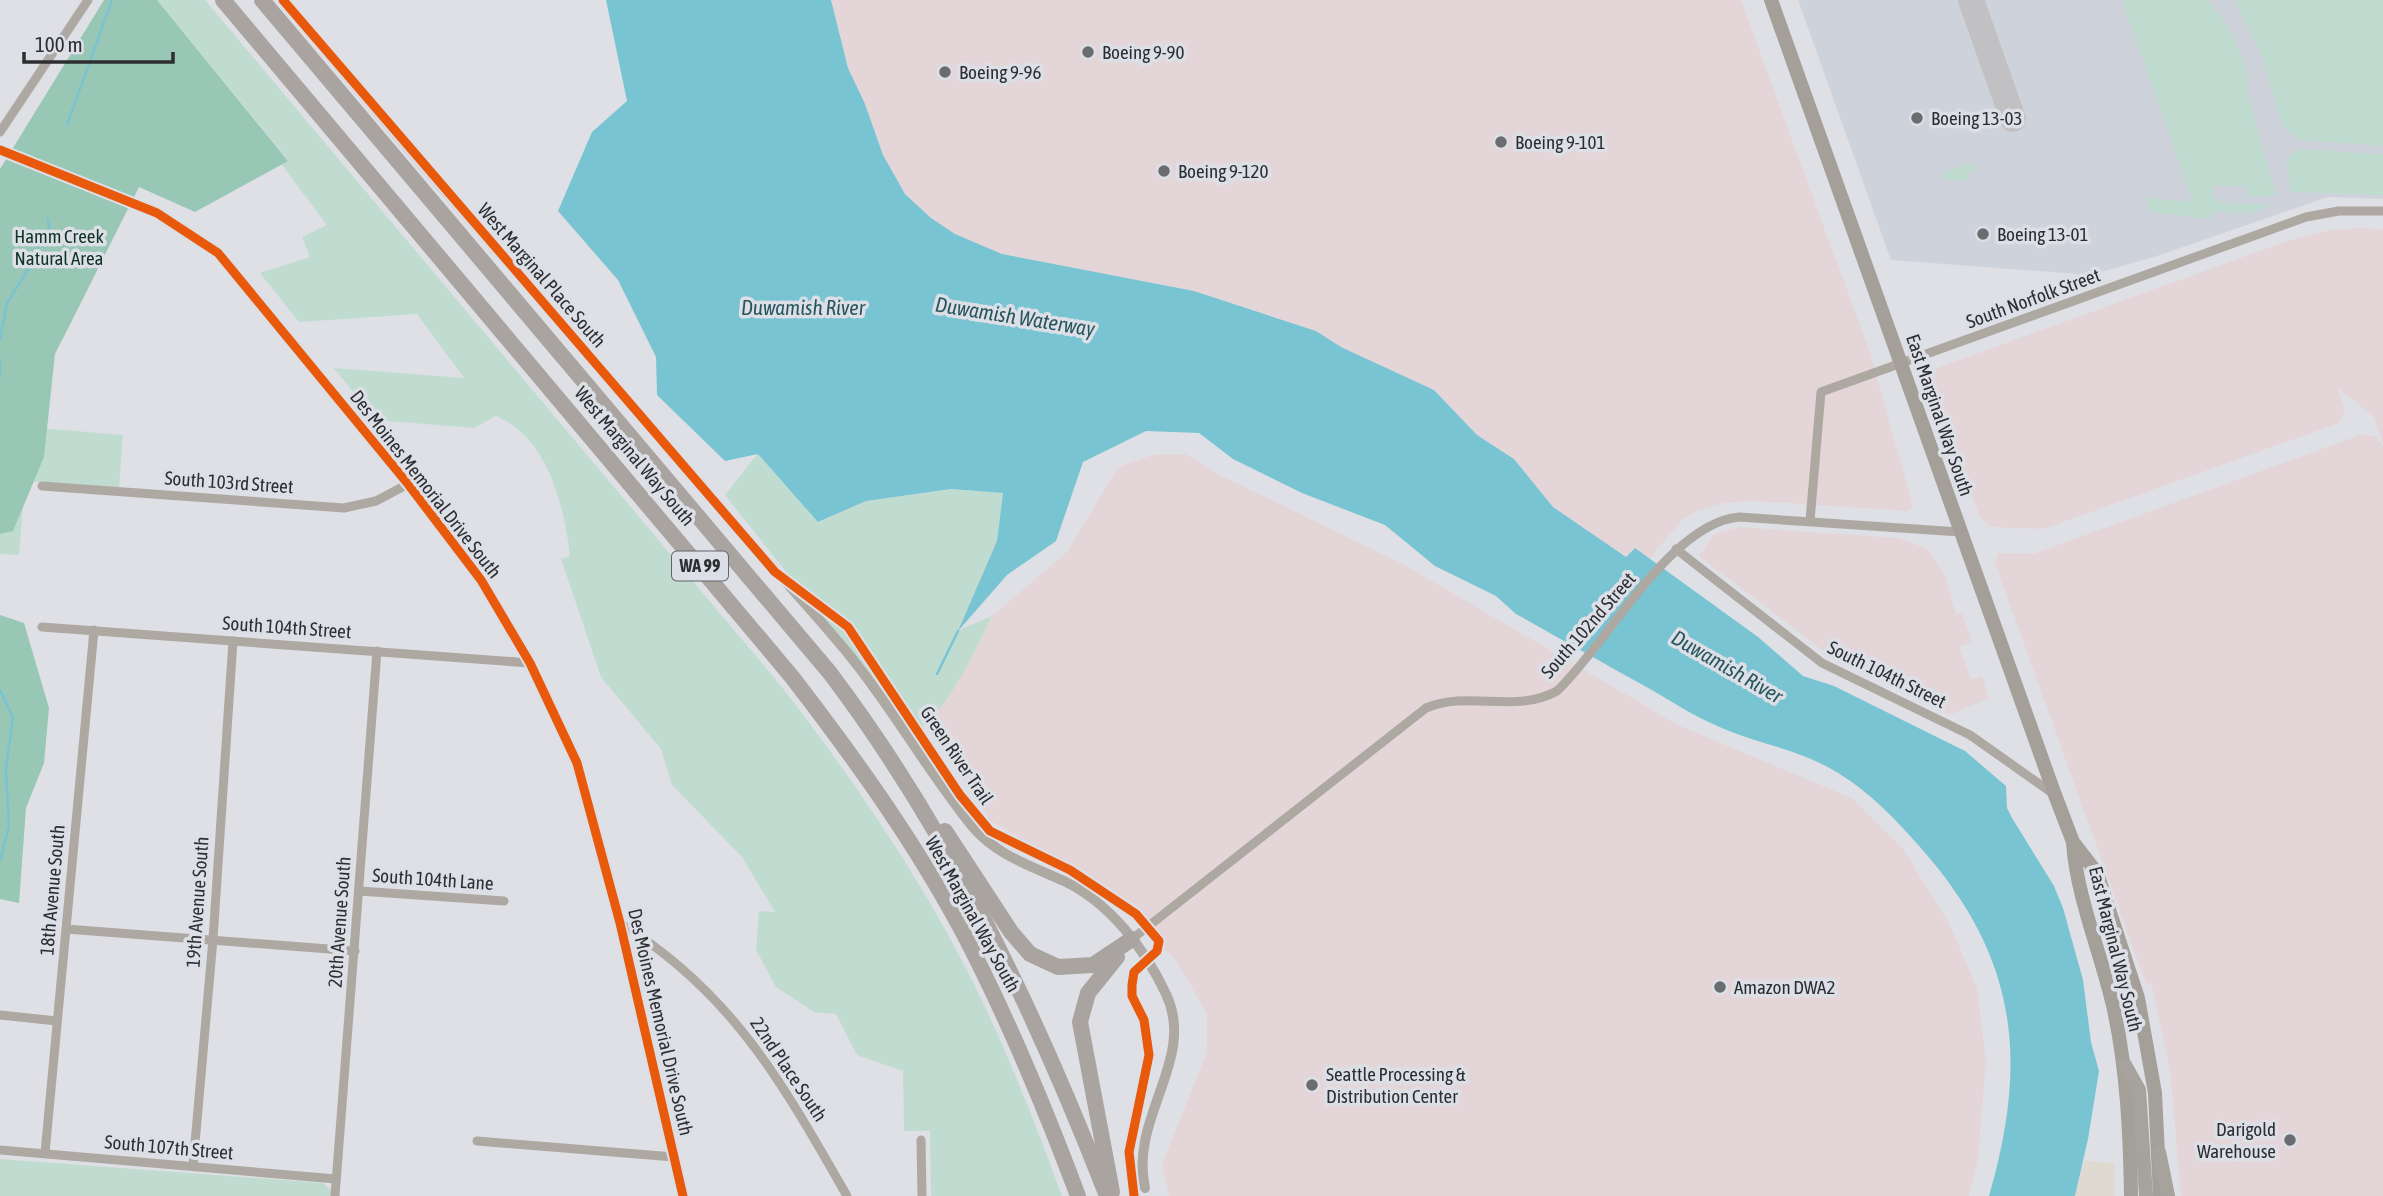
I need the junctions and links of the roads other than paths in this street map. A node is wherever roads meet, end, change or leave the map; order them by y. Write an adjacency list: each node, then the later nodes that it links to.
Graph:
1 (89, 0): 6 (street)
2 (223, 0): 46 (highway, West Marginal Way South / WA 99)
3 (262, 0): 20 (highway, West Marginal Way South / WA 99)
4 (283, 0): 28 (street, West Marginal Place South)
5 (1771, 0): 9 (main road, East Marginal Way South)
6 (0, 132)
7 (0, 150): 10 (main road, Des Moines Memorial Drive South)
8 (2383, 211): 9 (street, South Norfolk Street)
9 (1902, 364): 12 (street, South Norfolk Street); 13 (main road, East Marginal Way South)
10 (408, 484): 11 (street, South 103rd Street); 19 (main road, Des Moines Memorial Drive South)
11 (42, 486)
12 (1810, 521): 13 (street, South 102nd Street); 14 (street, South 102nd Street)
13 (1960, 532): 21 (main road, East Marginal Way South)
14 (1676, 549): 21 (street, South 104th Street); 28 (street, South 102nd Street)
15 (42, 627): 16 (street, South 104th Street)
16 (94, 631): 17 (street, South 104th Street); 26 (street, 18th Avenue South)
17 (233, 641): 18 (street, South 104th Street); 27 (street, 19th Avenue South)
18 (377, 651): 19 (street, South 104th Street); 23 (street, 20th Avenue South)
19 (530, 663): 25 (main road, Des Moines Memorial Drive South)
20 (899, 768): 28 (highway); 47 (highway, West Marginal Way South / WA 99)
21 (2055, 795): 22 (main road, East Marginal Way South)
22 (2073, 842): 32 (main road, East Marginal Way South); 36 (main road, East Marginal Way South)
23 (359, 891): 24 (street, South 104th Lane); 29 (street, 20th Avenue South)
24 (504, 901)
25 (620, 923): 38 (main road, Des Moines Memorial Drive South); 44 (street, 22nd Place South)
26 (65, 929): 27 (street); 31 (street, 18th Avenue South)
27 (213, 939): 29 (street); 39 (street, 19th Avenue South)
28 (1132, 939): 41 (street, West Marginal Place South); 48 (highway)
29 (355, 951): 40 (street, 20th Avenue South)
30 (0, 1015): 31 (street)
31 (57, 1021): 37 (street, 18th Avenue South)
32 (2125, 1065): 49 (main road, East Marginal Way South); 50 (highway)
33 (921, 1140): 45 (street)
34 (477, 1141): 38 (street)
35 (0, 1150): 37 (street, South 107th Street)
36 (2159, 1152): 51 (main road, East Marginal Way South); 52 (highway)
37 (45, 1153): 39 (street, South 107th Street)
38 (674, 1157): 43 (main road, Des Moines Memorial Drive South)
39 (193, 1166): 40 (street, South 107th Street)
40 (336, 1179): 42 (street, 20th Avenue South)
41 (1146, 1192)
42 (335, 1196)
43 (683, 1196)
44 (847, 1196)
45 (922, 1196)
46 (1077, 1196)
47 (1107, 1196)
48 (1113, 1196)
49 (2131, 1196)
50 (2146, 1196)
51 (2160, 1196)
52 (2168, 1196)

